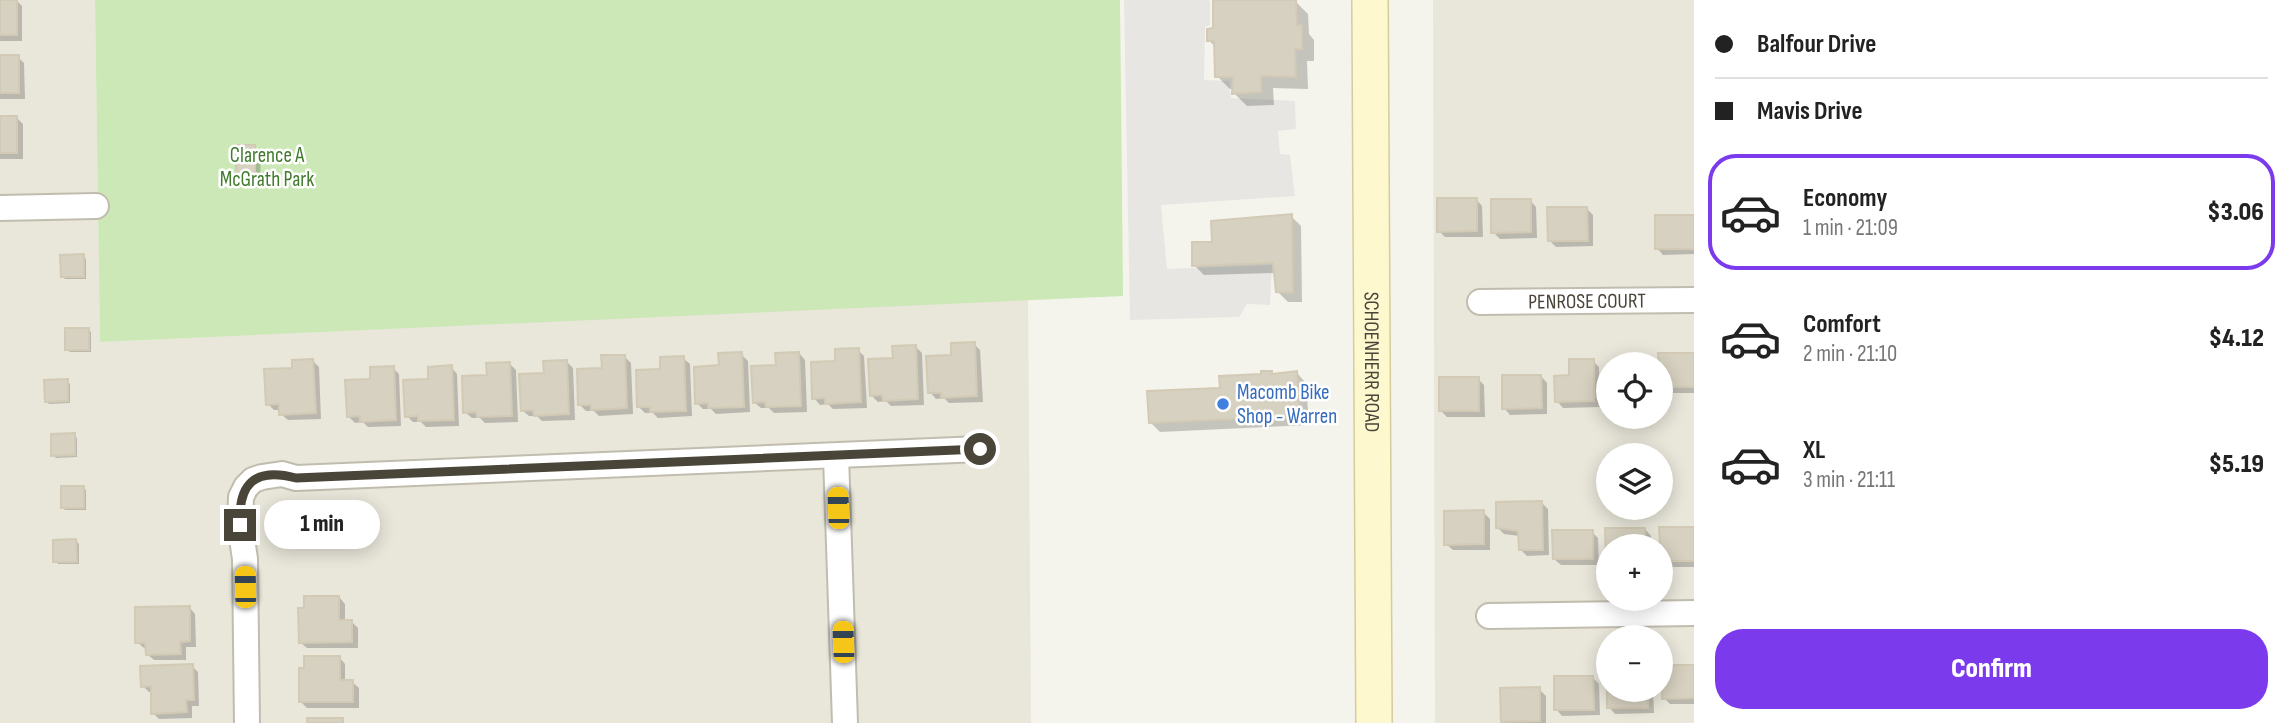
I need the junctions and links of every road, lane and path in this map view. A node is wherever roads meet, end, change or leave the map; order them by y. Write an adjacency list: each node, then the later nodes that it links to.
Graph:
1 (1370, 0): 12 (main road, SCHOENHERR ROAD)
2 (96, 206): 3 (street)
3 (0, 208)
4 (1694, 300): 5 (street, PENROSE COURT)
5 (1480, 302)
6 (980, 449): 7 (street)
7 (836, 456): 10 (street); 11 (street)
8 (1694, 613): 9 (street)
9 (1489, 616)
10 (247, 723)
11 (845, 723)
12 (1374, 723)

